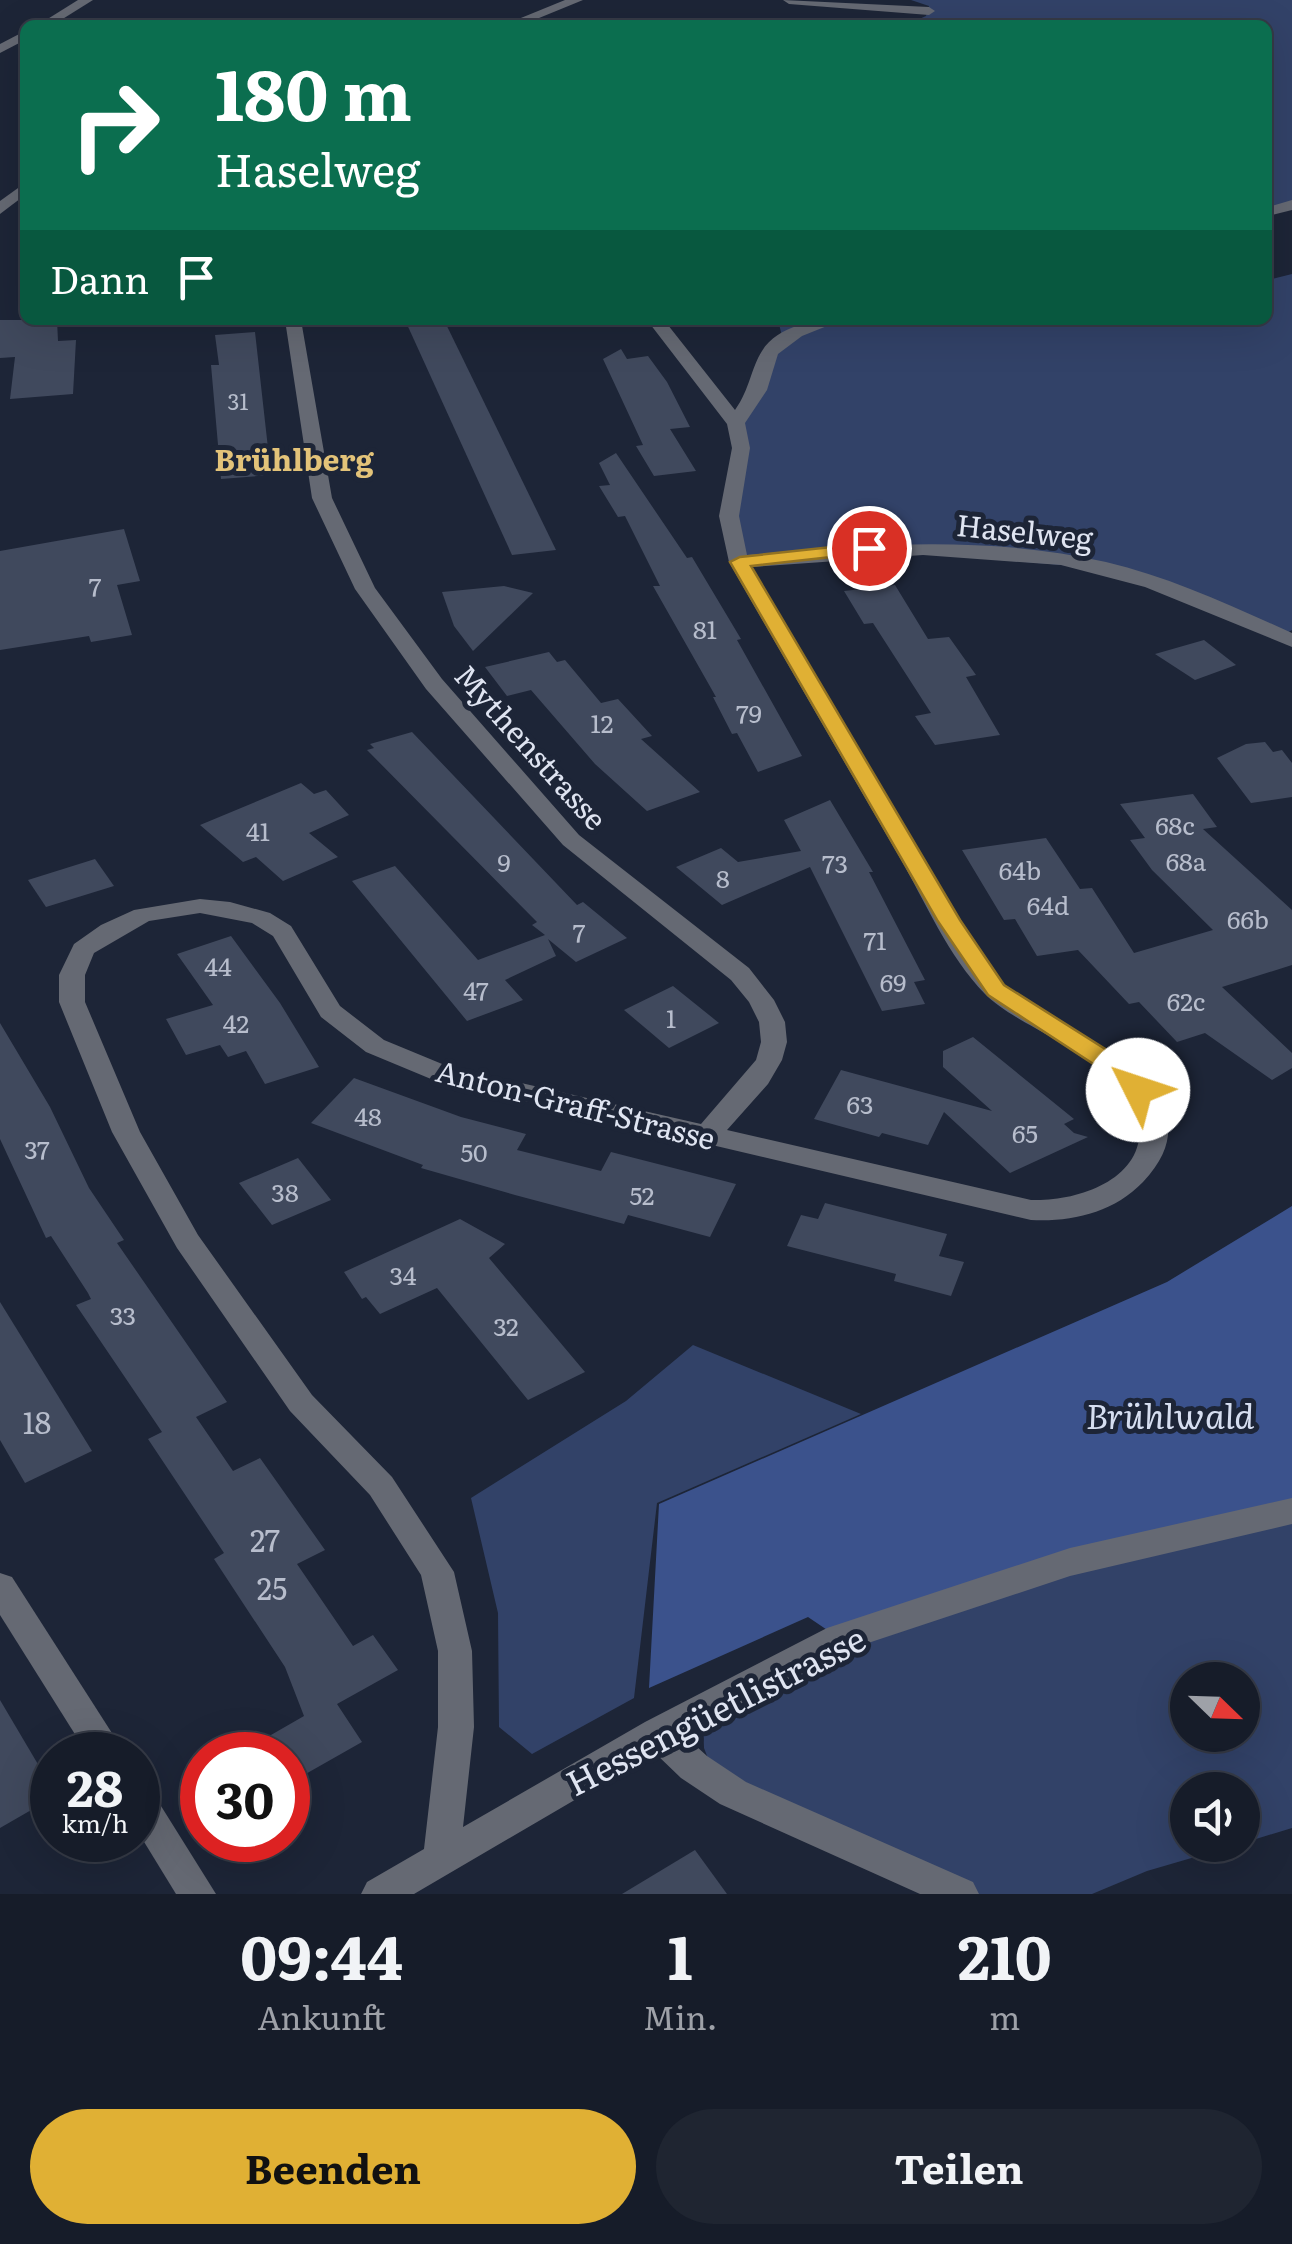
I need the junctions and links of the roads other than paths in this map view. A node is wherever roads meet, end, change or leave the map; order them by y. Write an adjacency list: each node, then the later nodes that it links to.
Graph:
1 (87, 0): 4 (street)
2 (577, 0): 5 (street)
3 (789, 0): 6 (street)
4 (53, 20)
5 (523, 20)
6 (917, 20)
7 (20, 191): 8 (street)
8 (0, 209)
9 (294, 325): 17 (street, Mythenstrasse)
10 (659, 325): 14 (street)
11 (779, 325): 13 (street)
12 (821, 325): 13 (street)
13 (783, 340): 14 (street)
14 (736, 422): 15 (street, Anton-Graff-Strasse)
15 (740, 562): 16 (street, Haselweg); 17 (street, Anton-Graff-Strasse)
16 (1292, 641)
17 (706, 1136): 23 (street, Anton-Graff-Strasse)
18 (1292, 1512): 21 (street, Hessengüetlistrasse)
19 (0, 1586): 20 (street)
20 (93, 1732)
21 (658, 1732): 23 (street, Hessengüetlistrasse); 26 (street)
22 (160, 1836): 24 (street)
23 (441, 1860): 25 (street)
24 (197, 1894)
25 (380, 1894)
26 (960, 1894)

